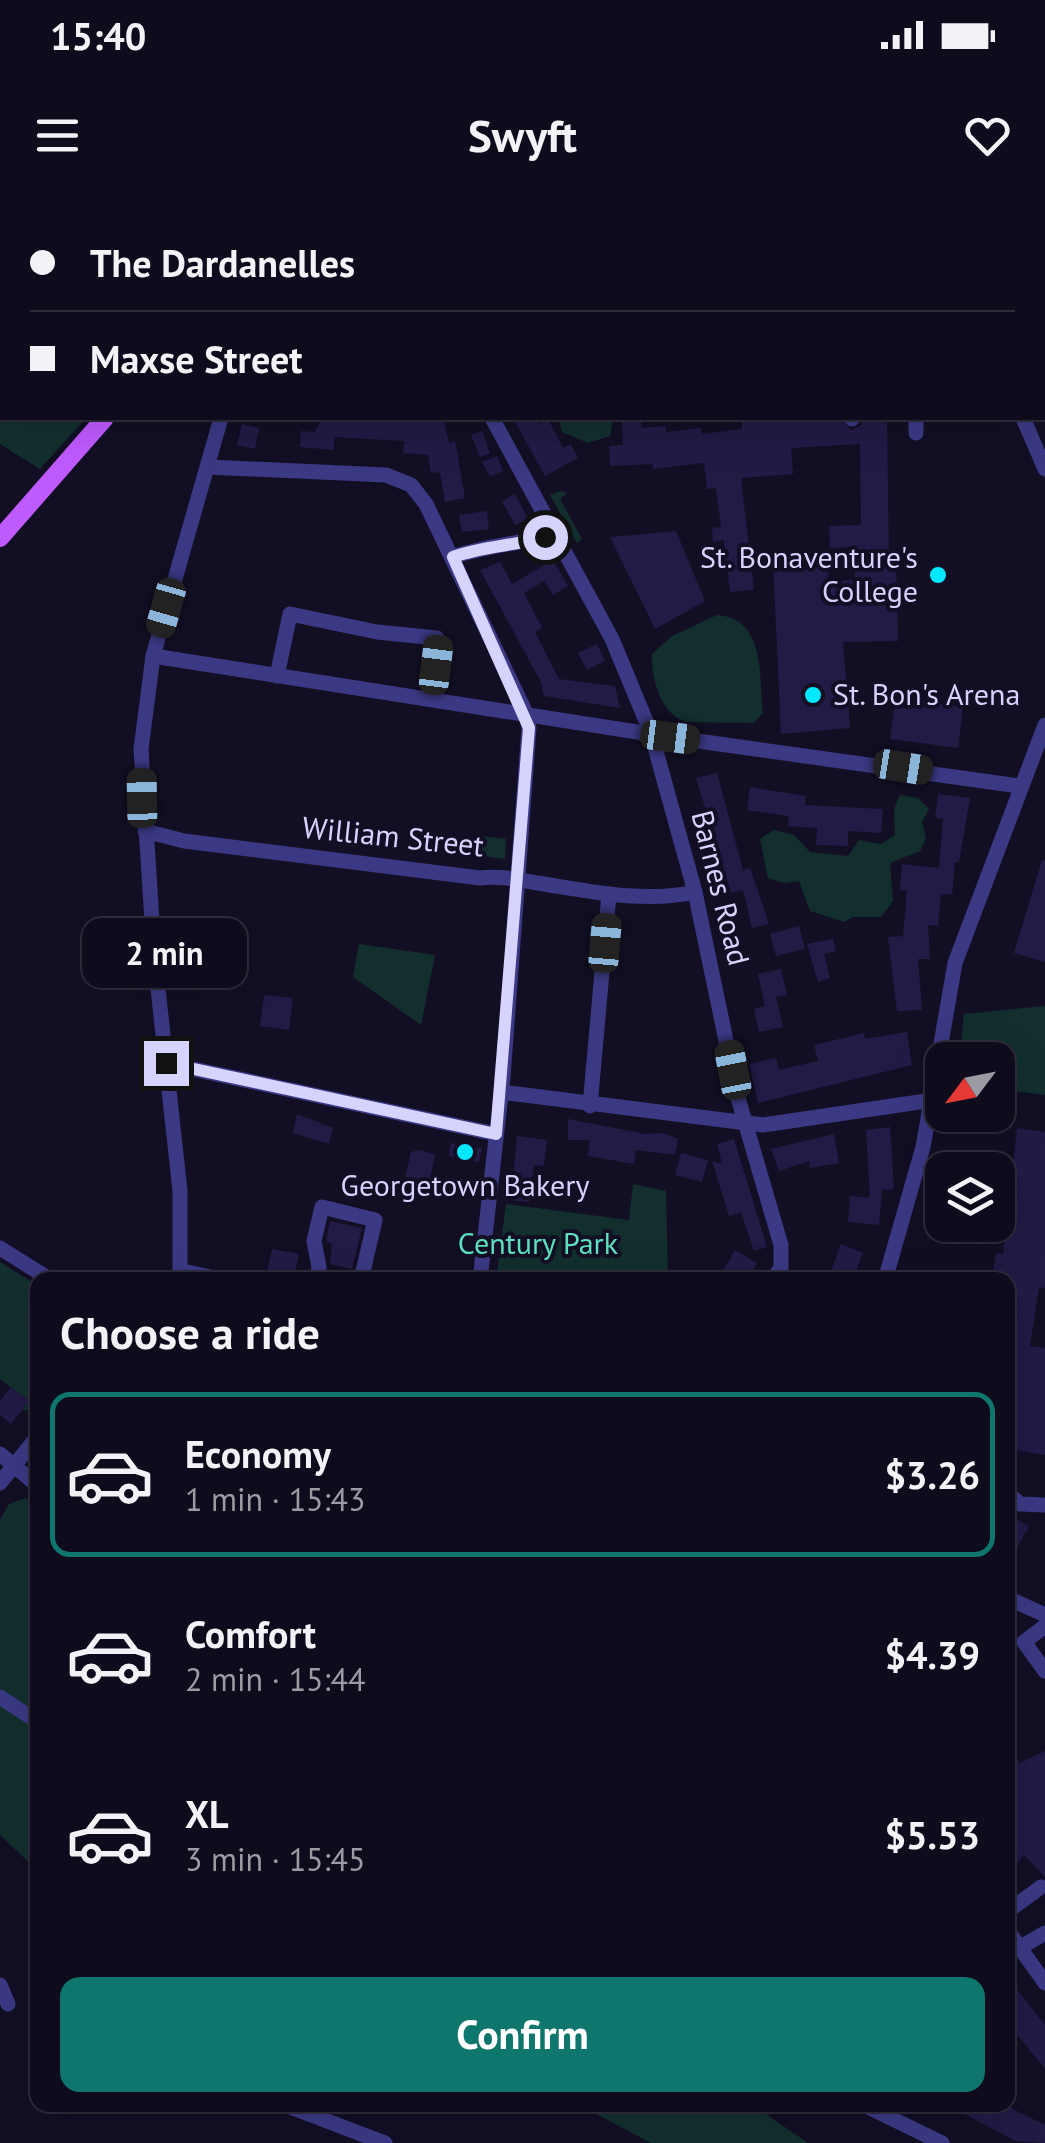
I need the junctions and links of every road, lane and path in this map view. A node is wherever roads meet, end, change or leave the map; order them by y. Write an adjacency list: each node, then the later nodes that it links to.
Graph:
1 (103, 420): 8 (main road)
2 (221, 420): 5 (street)
3 (493, 420): 7 (street, Barnes Road)
4 (1024, 420): 6 (street)
5 (208, 467): 9 (street); 10 (street)
6 (1045, 469)
7 (555, 534): 9 (street); 15 (street, Barnes Road)
8 (0, 538)
9 (453, 557): 13 (street)
10 (153, 656): 11 (street); 17 (street)
11 (276, 676): 12 (street); 12 (street)
12 (432, 697): 13 (street)
13 (526, 713): 15 (street); 18 (street)
14 (1045, 725): 16 (street)
15 (651, 734): 16 (street); 19 (street, Barnes Road)
16 (1019, 786): 21 (street)
17 (145, 831): 18 (street, William Street); 22 (street)
18 (518, 879): 20 (street, William Street); 23 (street)
19 (696, 892): 20 (street, William Street); 26 (street, Barnes Road)
20 (610, 894): 25 (street)
21 (942, 1042)
22 (166, 1063): 28 (street); 31 (street)
23 (501, 1092): 25 (street); 28 (street)
24 (925, 1101): 26 (street)
25 (590, 1106): 26 (street)
26 (746, 1124): 35 (street, Barnes Road)
27 (925, 1132): 36 (street)
28 (496, 1134): 34 (street)
29 (0, 1248): 30 (street)
30 (38, 1272)
31 (181, 1272)
32 (318, 1272): 33 (street)
33 (363, 1272)
34 (481, 1272)
35 (779, 1272)
36 (888, 1272)
37 (30, 1442): 38 (street)
38 (6, 1459): 39 (street); 40 (street)
39 (30, 1479)
40 (0, 1483)
41 (1015, 1499): 42 (street)
42 (1045, 1505)
43 (1015, 1601): 44 (street)
44 (1045, 1615)
45 (1045, 1626): 46 (street)
46 (1045, 1671)
47 (0, 1697): 48 (street)
48 (30, 1717)
49 (1041, 1887): 50 (street)
50 (1015, 1907)
51 (1045, 1933): 53 (street)
52 (1015, 1941): 53 (street)
53 (1020, 1948): 54 (street)
54 (1045, 1983)
55 (0, 1984): 56 (street)
56 (8, 2004)
57 (303, 2112): 59 (street)
58 (878, 2112): 60 (street)
59 (384, 2143)
60 (942, 2143)

